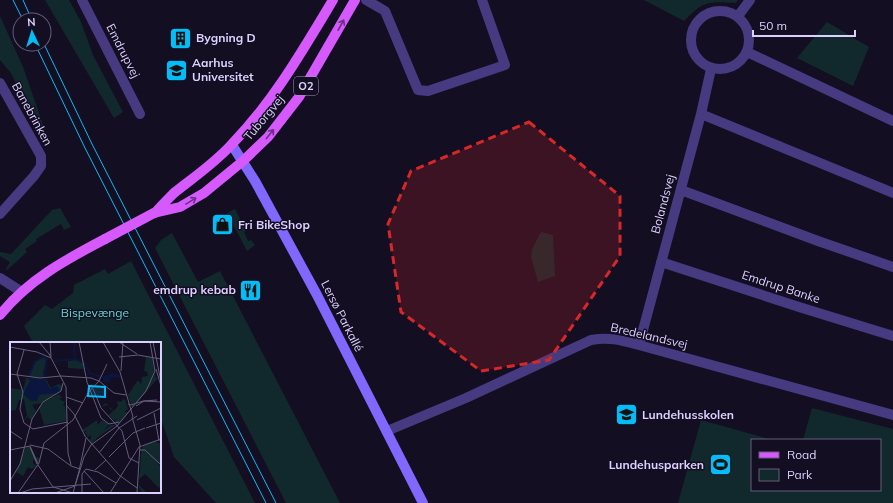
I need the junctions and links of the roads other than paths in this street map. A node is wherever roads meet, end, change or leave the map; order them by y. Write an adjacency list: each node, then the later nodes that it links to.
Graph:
1 (82, 0): 11 (street, Emdrupvej)
2 (334, 0): 14 (main road, Tuborgvej / O2)
3 (355, 0): 15 (main road, Tuborgvej / O2, one-way to 3)
4 (366, 0): 5 (street)
5 (482, 0)
6 (750, 0): 7 (street)
7 (738, 16): 8 (street); 9 (street)
8 (747, 52): 9 (street); 13 (street)
9 (711, 69): 12 (street, Bolandsvej)
10 (0, 83): 19 (street, Banebrinken)
11 (140, 114)
12 (701, 114): 16 (street, Bolandsvej); 17 (street)
13 (893, 121)
14 (232, 145): 15 (street, Lersø Parkallé); 18 (main road, Tuborgvej / O2)
15 (243, 161): 18 (main road, Tuborgvej / O2, one-way to 15); 28 (street, Lersø Parkallé)
16 (681, 190): 20 (street, Bolandsvej); 21 (street)
17 (893, 193)
18 (154, 213): 23 (main road, Tuborgvej / O2, bridge)
19 (0, 214)
20 (661, 262): 25 (street, Emdrup Banke); 26 (street, Bolandsvej)
21 (893, 267)
22 (0, 278): 23 (street)
23 (22, 292): 24 (main road, Tuborgvej / O2)
24 (0, 315)
25 (893, 336)
26 (639, 345): 27 (street, Bredelandsvej); 28 (street, Bredelandsvej)
27 (893, 416)
28 (387, 431): 29 (street, Lersø Parkallé)
29 (423, 503)

